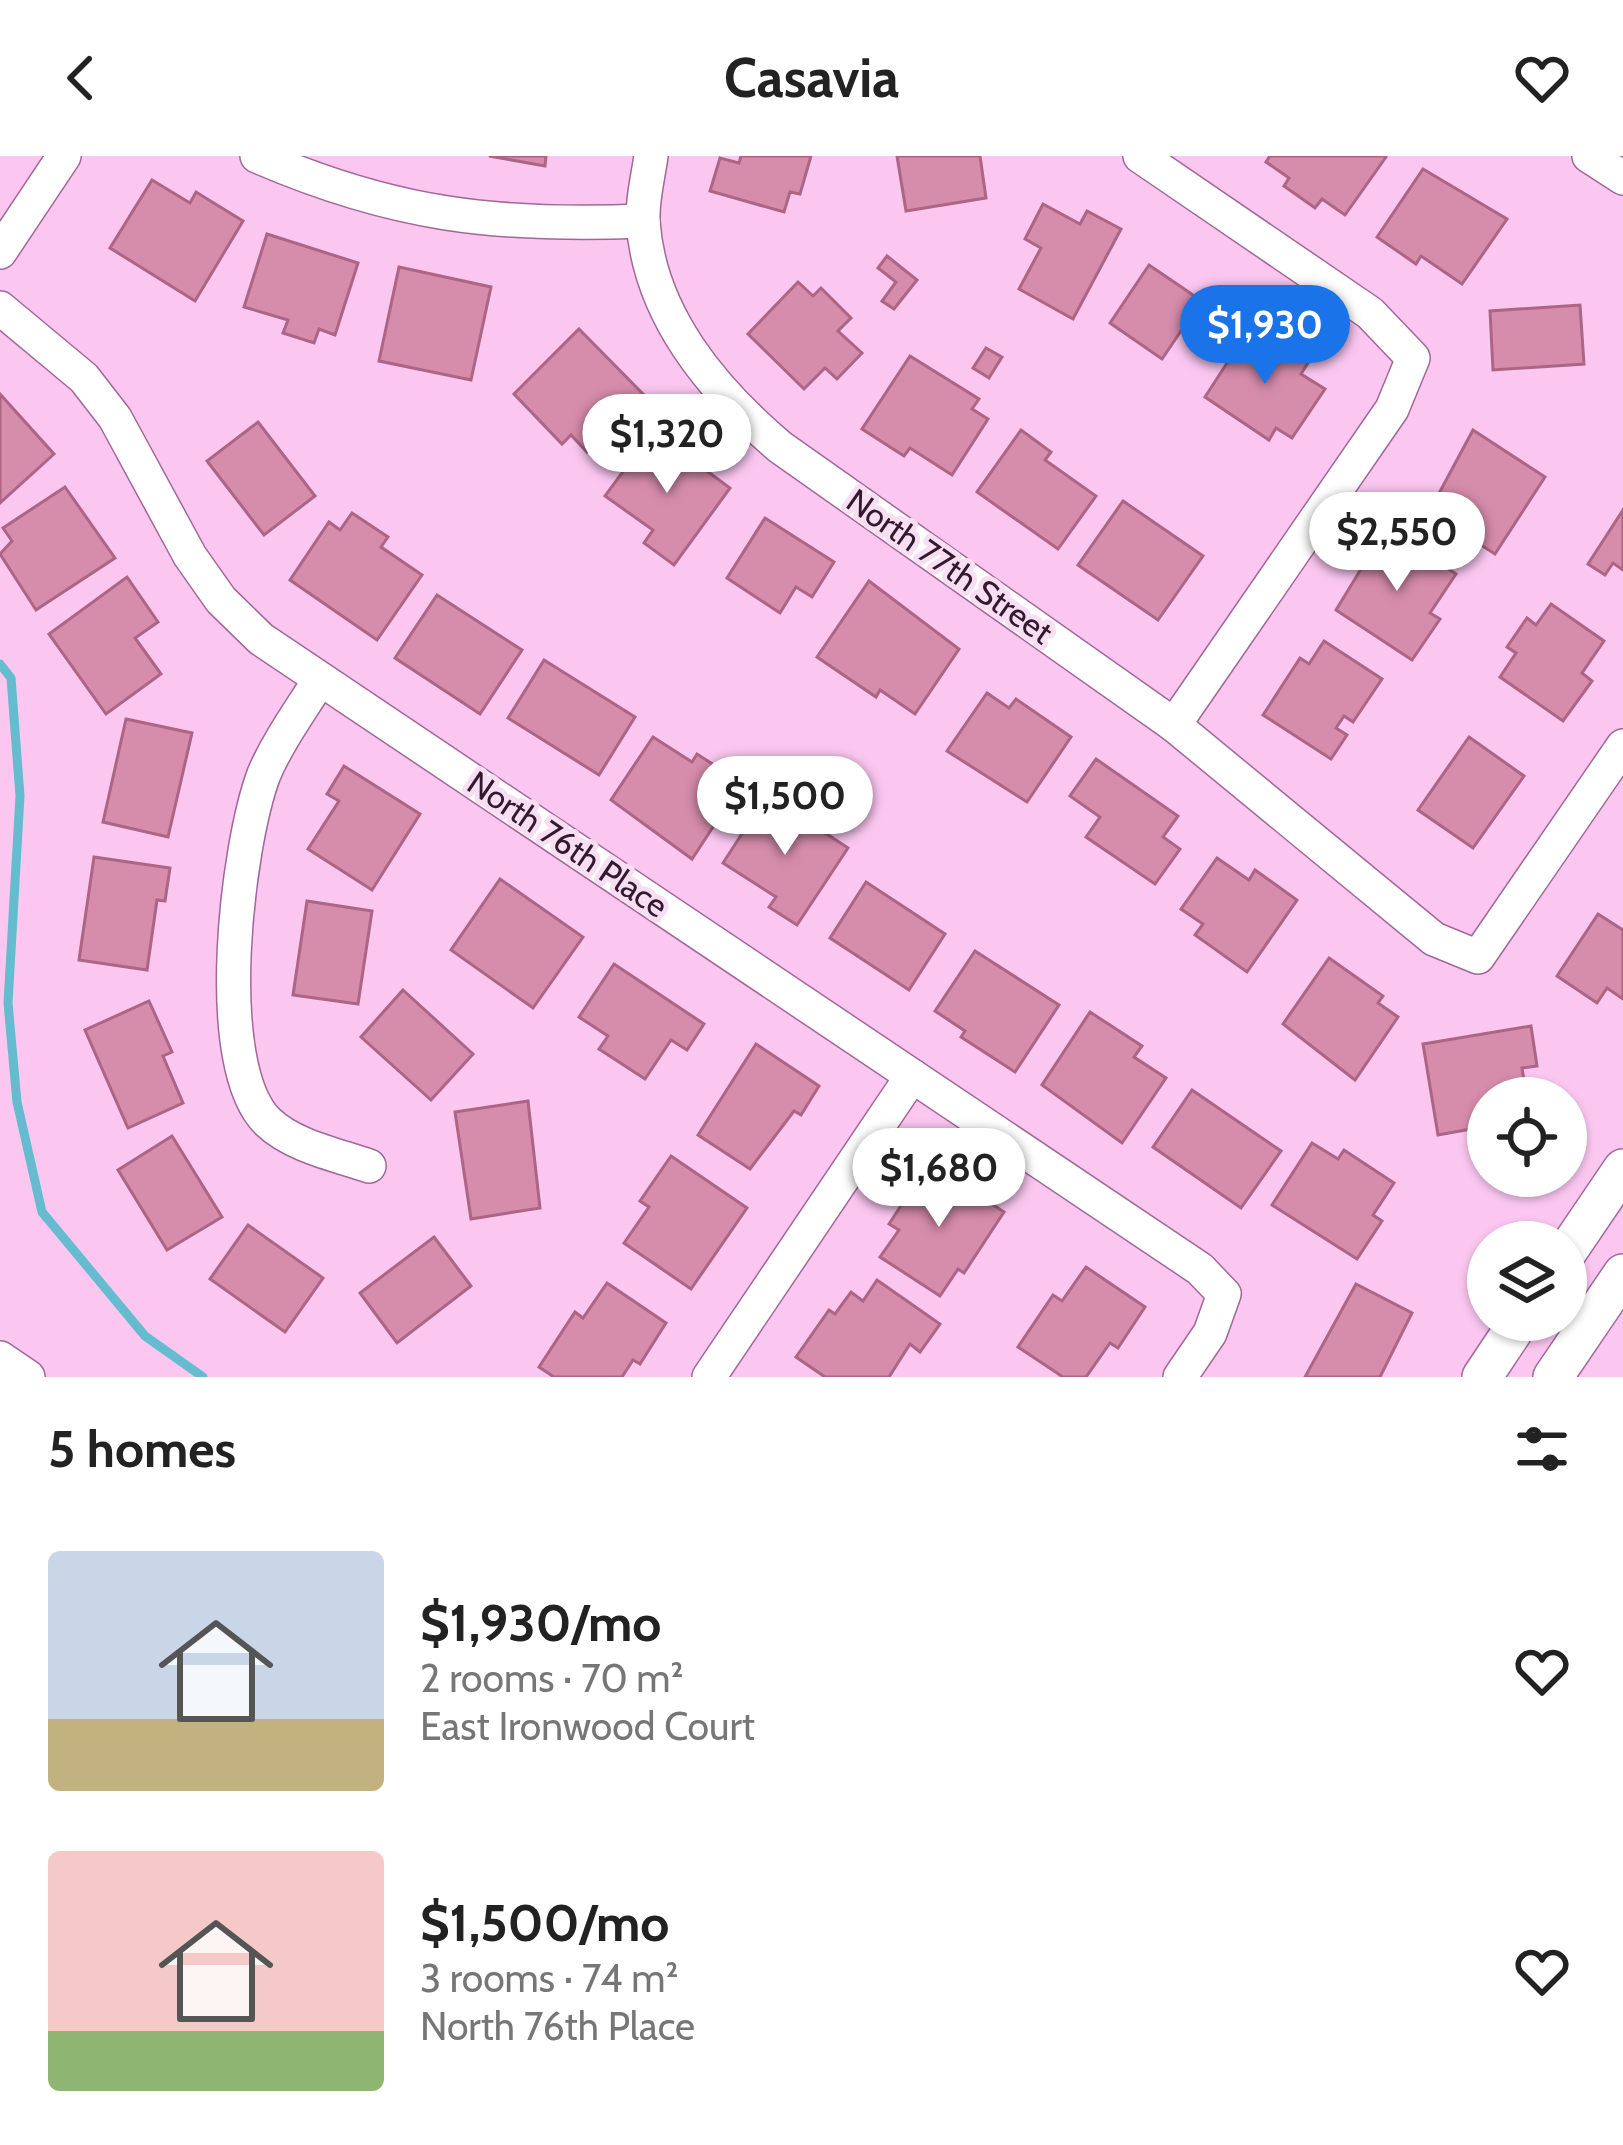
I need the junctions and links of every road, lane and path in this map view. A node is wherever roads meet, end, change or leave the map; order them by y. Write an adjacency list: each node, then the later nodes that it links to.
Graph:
1 (64, 156): 8 (street)
2 (257, 156): 7 (street)
3 (651, 156): 7 (street)
4 (1140, 156): 11 (street)
5 (1589, 156): 6 (street)
6 (1623, 178)
7 (643, 221): 11 (street, North 77th Street)
8 (0, 252)
9 (0, 308): 10 (street, North 76th Place)
10 (320, 680): 13 (street, North 76th Place); 14 (street)
11 (1174, 725): 12 (street, North 77th Street)
12 (1623, 746)
13 (911, 1076): 21 (street); 22 (street, North 76th Place)
14 (369, 1166)
15 (1623, 1169): 16 (main road)
16 (1587, 1222)
17 (1623, 1274): 24 (main road)
18 (1506, 1341): 23 (main road)
19 (0, 1358): 20 (street)
20 (28, 1377)
21 (709, 1377)
22 (1180, 1377)
23 (1481, 1377)
24 (1553, 1377)

